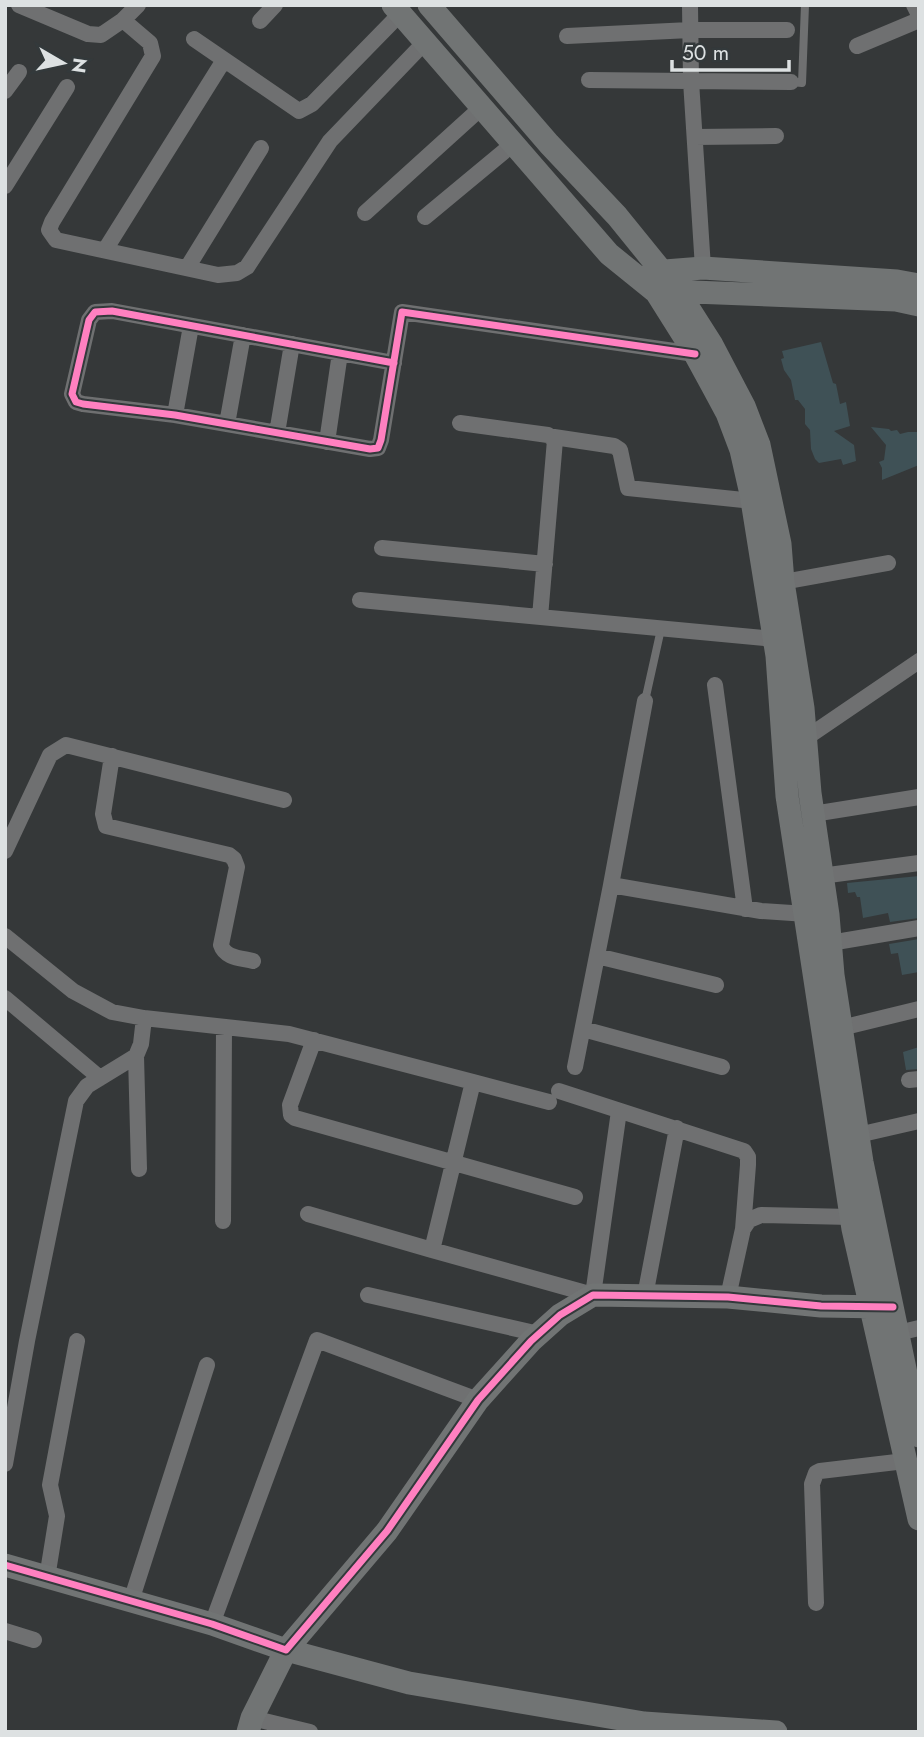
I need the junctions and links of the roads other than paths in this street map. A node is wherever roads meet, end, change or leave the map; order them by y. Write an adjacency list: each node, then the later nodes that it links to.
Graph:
1 (19, 5): 10 (street)
2 (138, 5): 10 (street)
3 (275, 5): 11 (street)
4 (429, 5): 36 (main road)
5 (690, 5): 12 (street)
6 (805, 5): 22 (lane)
7 (914, 5): 9 (street)
8 (397, 9): 16 (main road); 18 (street)
9 (919, 17): 17 (street)
10 (123, 20): 33 (street)
11 (260, 21)
12 (690, 30): 13 (street); 14 (street); 21 (street)
13 (787, 30)
14 (567, 36)
15 (194, 39): 18 (street)
16 (425, 42): 25 (main road); 34 (street)
17 (857, 46)
18 (224, 60): 33 (street)
19 (19, 72): 24 (street)
20 (589, 80): 21 (street)
21 (691, 81): 22 (street); 27 (street)
22 (791, 82)
23 (67, 88): 30 (street)
24 (5, 91)
25 (482, 107): 28 (main road); 31 (street)
26 (776, 136): 27 (street)
27 (695, 137): 35 (street)
28 (513, 144): 32 (street); 36 (main road)
29 (261, 148): 34 (street)
30 (5, 186)
31 (365, 213)
32 (425, 217)
33 (105, 250): 34 (street)
34 (187, 268)
35 (703, 268): 36 (main road); 37 (main road)
36 (665, 285): 38 (main road); 43 (main road); 55 (main road)
37 (919, 285)
38 (919, 305)
39 (191, 326): 40 (street); 45 (street); 45 (street)
40 (243, 335): 41 (street); 47 (street)
41 (292, 344): 42 (street); 48 (street)
42 (340, 353): 44 (street); 50 (street)
43 (695, 354): 44 (street); 51 (main road)
44 (394, 363): 50 (street)
45 (175, 415): 47 (street)
46 (460, 423): 49 (street)
47 (227, 424): 48 (street)
48 (277, 433): 50 (street)
49 (554, 437): 51 (street); 54 (street)
50 (327, 442)
51 (752, 501): 59 (main road)
52 (382, 548): 54 (street)
53 (888, 563): 55 (street)
54 (545, 564): 57 (street)
55 (783, 582): 63 (main road)
56 (360, 600): 57 (street)
57 (540, 617): 58 (street)
58 (662, 628): 59 (street); 62 (lane)
59 (774, 639): 73 (main road)
60 (919, 662): 63 (street)
61 (715, 685): 72 (street)
62 (645, 701): 71 (street)
63 (806, 738): 67 (main road)
64 (113, 756): 66 (street); 68 (street); 78 (street)
65 (919, 797): 67 (street)
66 (284, 800)
67 (814, 814): 70 (main road)
68 (5, 851)
69 (919, 863): 70 (street)
70 (821, 876): 76 (main road)
71 (611, 885): 72 (street); 77 (street)
72 (745, 909): 73 (street)
73 (807, 914): 100 (main road)
74 (919, 928): 76 (street)
75 (5, 936): 82 (street)
76 (830, 943): 84 (main road)
77 (597, 956): 79 (street); 85 (street)
78 (253, 961)
79 (716, 985)
80 (5, 998): 90 (street)
81 (919, 1009): 84 (street)
82 (144, 1018): 83 (street); 87 (street)
83 (223, 1027): 86 (street); 101 (street)
84 (841, 1028): 95 (main road)
85 (583, 1029): 88 (street); 89 (street)
86 (314, 1040): 91 (street); 96 (street)
87 (135, 1056): 90 (street); 97 (street)
88 (575, 1067)
89 (722, 1067)
90 (100, 1079): 116 (street)
91 (473, 1082): 92 (street); 96 (street)
92 (619, 1111): 94 (street); 105 (street)
93 (919, 1121): 95 (street)
94 (677, 1128): 102 (street); 106 (street)
95 (858, 1135): 108 (main road)
96 (454, 1161): 98 (street); 103 (street)
97 (139, 1168)
98 (575, 1197)
99 (308, 1214): 103 (street)
100 (851, 1217): 102 (street); 108 (main road)
101 (223, 1222)
102 (743, 1229): 107 (street)
103 (432, 1250): 105 (street)
104 (368, 1295): 110 (street)
105 (593, 1295): 106 (main road); 110 (main road)
106 (645, 1296): 107 (main road)
107 (728, 1297): 108 (main road)
108 (882, 1307): 109 (main road); 115 (main road)
109 (909, 1330): 114 (main road)
110 (539, 1334): 113 (main road)
111 (77, 1341): 119 (street)
112 (207, 1365): 120 (street)
113 (478, 1400): 122 (street); 125 (main road)
114 (919, 1436)
115 (905, 1461): 117 (main road); 121 (street)
116 (5, 1464)
117 (919, 1518)
118 (5, 1565): 119 (main road)
119 (47, 1578): 120 (main road)
120 (131, 1601): 122 (main road)
121 (816, 1603)
122 (212, 1624): 125 (main road)
123 (5, 1631): 124 (street)
124 (34, 1640)
125 (286, 1650): 126 (main road); 128 (main road)
126 (250, 1725): 127 (street)
127 (310, 1732)
128 (776, 1732)

